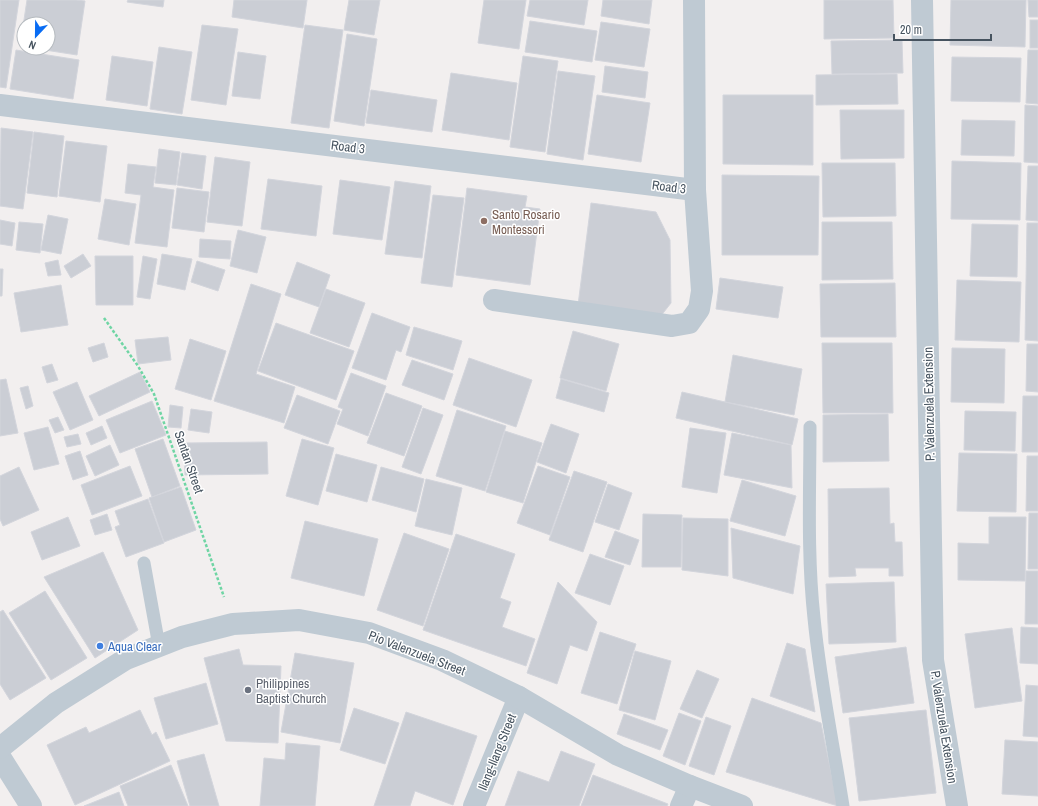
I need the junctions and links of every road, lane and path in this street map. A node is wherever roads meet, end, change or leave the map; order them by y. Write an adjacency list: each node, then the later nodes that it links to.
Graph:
1 (694, 0): 4 (street, Road 3)
2 (922, 0): 20 (street, P. Valenzuela Extension)
3 (0, 105): 4 (street, Road 3)
4 (695, 190): 5 (street, Road 3)
5 (494, 300)
6 (104, 318): 9 (path, Santan Street)
7 (810, 427): 19 (lane)
8 (144, 563): 10 (lane)
9 (233, 624): 10 (street, Pio Valenzuela Street); 11 (street, Pio Valenzuela Street)
10 (159, 646): 12 (street, Pio Valenzuela Street)
11 (519, 697): 14 (street, Pio Valenzuela Street); 16 (street, Ilang-Ilang Street)
12 (0, 748)
13 (0, 757): 15 (street)
14 (690, 786): 17 (street); 18 (street, Pio Valenzuela Street)
15 (31, 806)
16 (474, 806)
17 (682, 806)
18 (742, 806)
19 (843, 806)
20 (957, 806)

